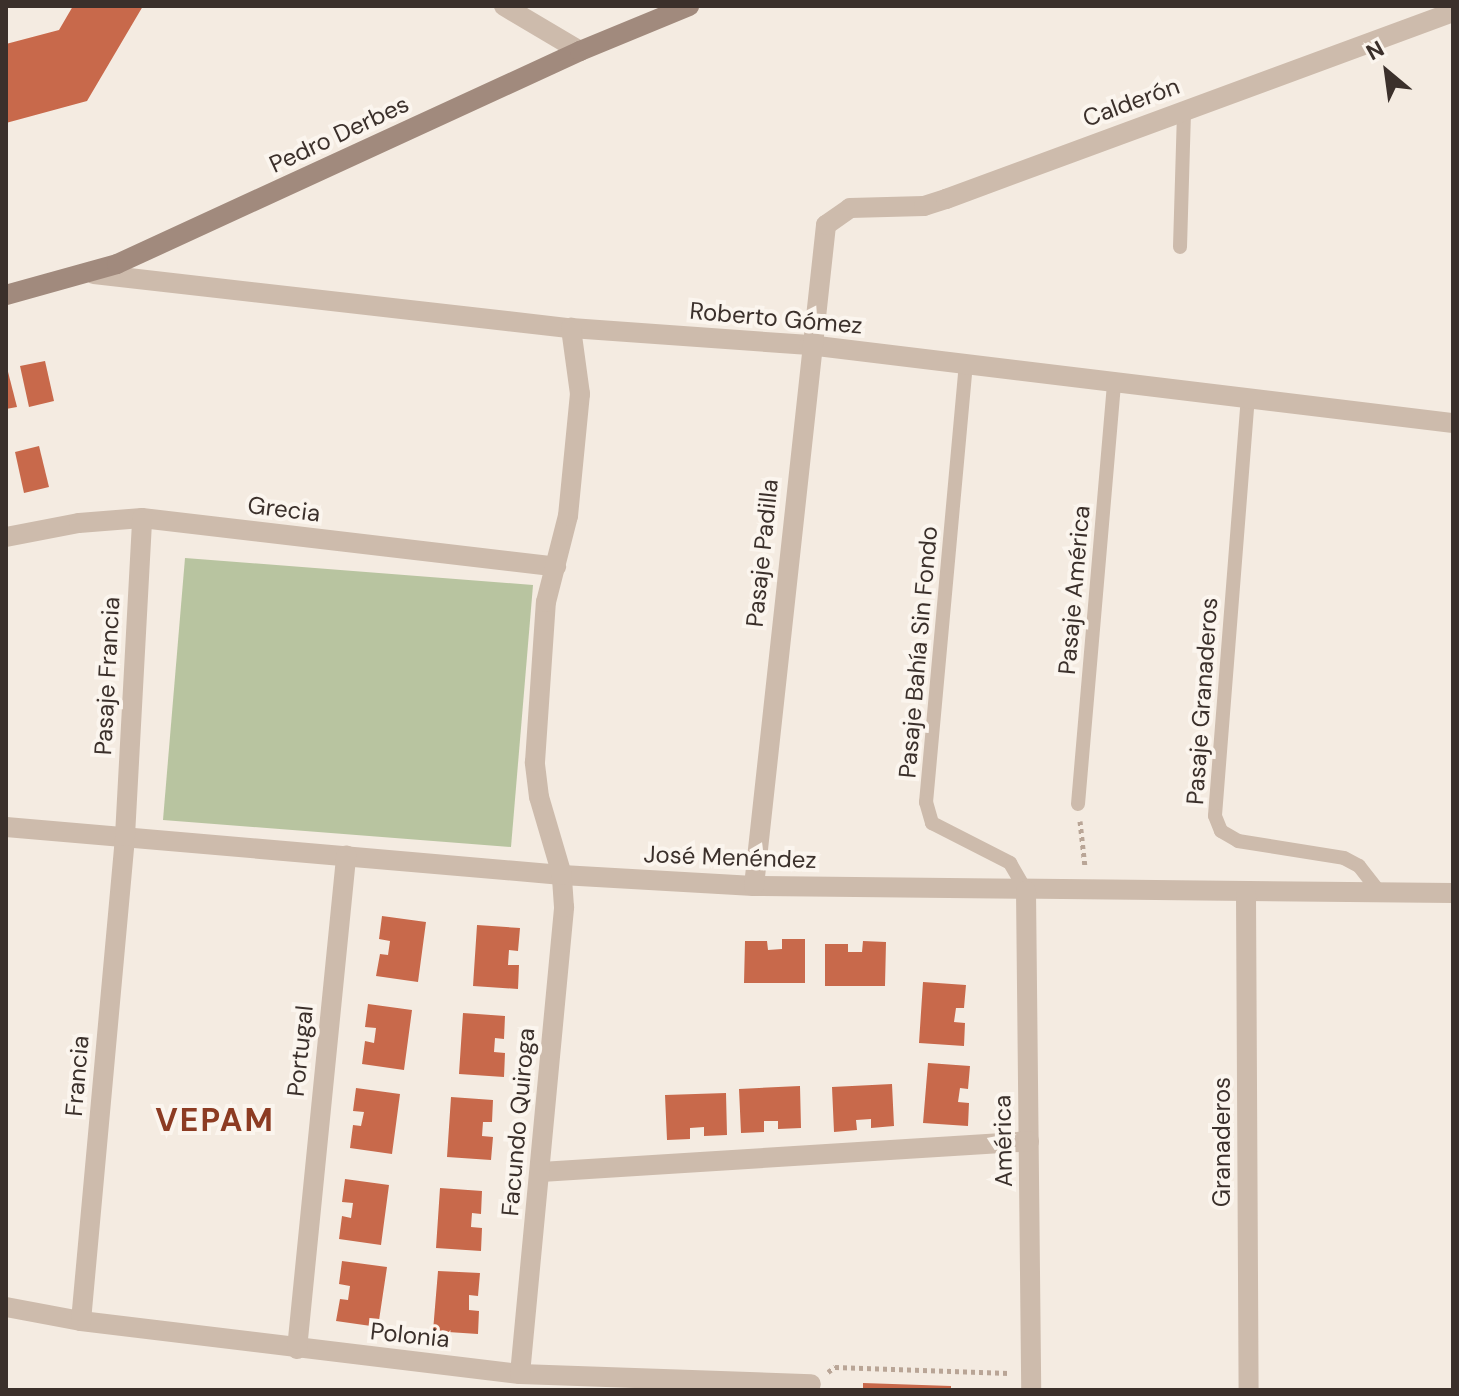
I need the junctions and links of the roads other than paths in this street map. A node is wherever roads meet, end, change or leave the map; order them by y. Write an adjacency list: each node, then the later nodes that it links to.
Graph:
1 (504, 6): 4 (street)
2 (689, 6): 4 (main road, Pedro Derbes)
3 (1453, 12): 5 (street, Calderón)
4 (580, 51): 8 (main road, Pedro Derbes)
5 (1184, 111): 6 (street, Calderón); 7 (lane)
6 (826, 225): 11 (street, Pasaje Padilla)
7 (1180, 247)
8 (94, 274): 9 (main road, Pedro Derbes); 10 (street, Roberto Gómez)
9 (6, 295)
10 (571, 328): 11 (street, Roberto Gómez); 18 (street, Facundo Quiroga)
11 (809, 345): 12 (street, Roberto Gómez); 24 (street, Pasaje Padilla)
12 (966, 363): 13 (street, Roberto Gómez); 25 (lane, Pasaje Bahía Sin Fondo)
13 (1114, 380): 14 (street, Roberto Gómez); 19 (lane, Pasaje América)
14 (1248, 396): 15 (street, Roberto Gómez); 26 (lane, Pasaje Granaderos)
15 (1453, 423)
16 (142, 518): 17 (street, Grecia); 18 (street, Grecia); 21 (street, Pasaje Francia)
17 (6, 537)
18 (556, 567): 23 (street, Facundo Quiroga)
19 (1078, 804)
20 (6, 827): 21 (street, José Menéndez)
21 (125, 836): 22 (street, José Menéndez); 32 (street, Francia)
22 (346, 855): 23 (street, José Menéndez); 33 (street, Portugal)
23 (562, 875): 24 (street, José Menéndez); 30 (street, Facundo Quiroga)
24 (754, 886): 25 (street, José Menéndez)
25 (1026, 891): 28 (street, José Menéndez); 29 (street, América)
26 (1380, 893): 27 (street, José Menéndez); 28 (street, José Menéndez)
27 (1453, 893)
28 (1246, 895): 37 (street, Granaderos)
29 (1029, 1141): 30 (street); 35 (street, América)
30 (541, 1172): 34 (street, Facundo Quiroga)
31 (6, 1307): 32 (street, Polonia)
32 (81, 1321): 33 (street, Polonia)
33 (297, 1349): 34 (street, Polonia)
34 (520, 1374): 36 (street, Polonia)
35 (1031, 1382)
36 (811, 1384)
37 (1249, 1390)

